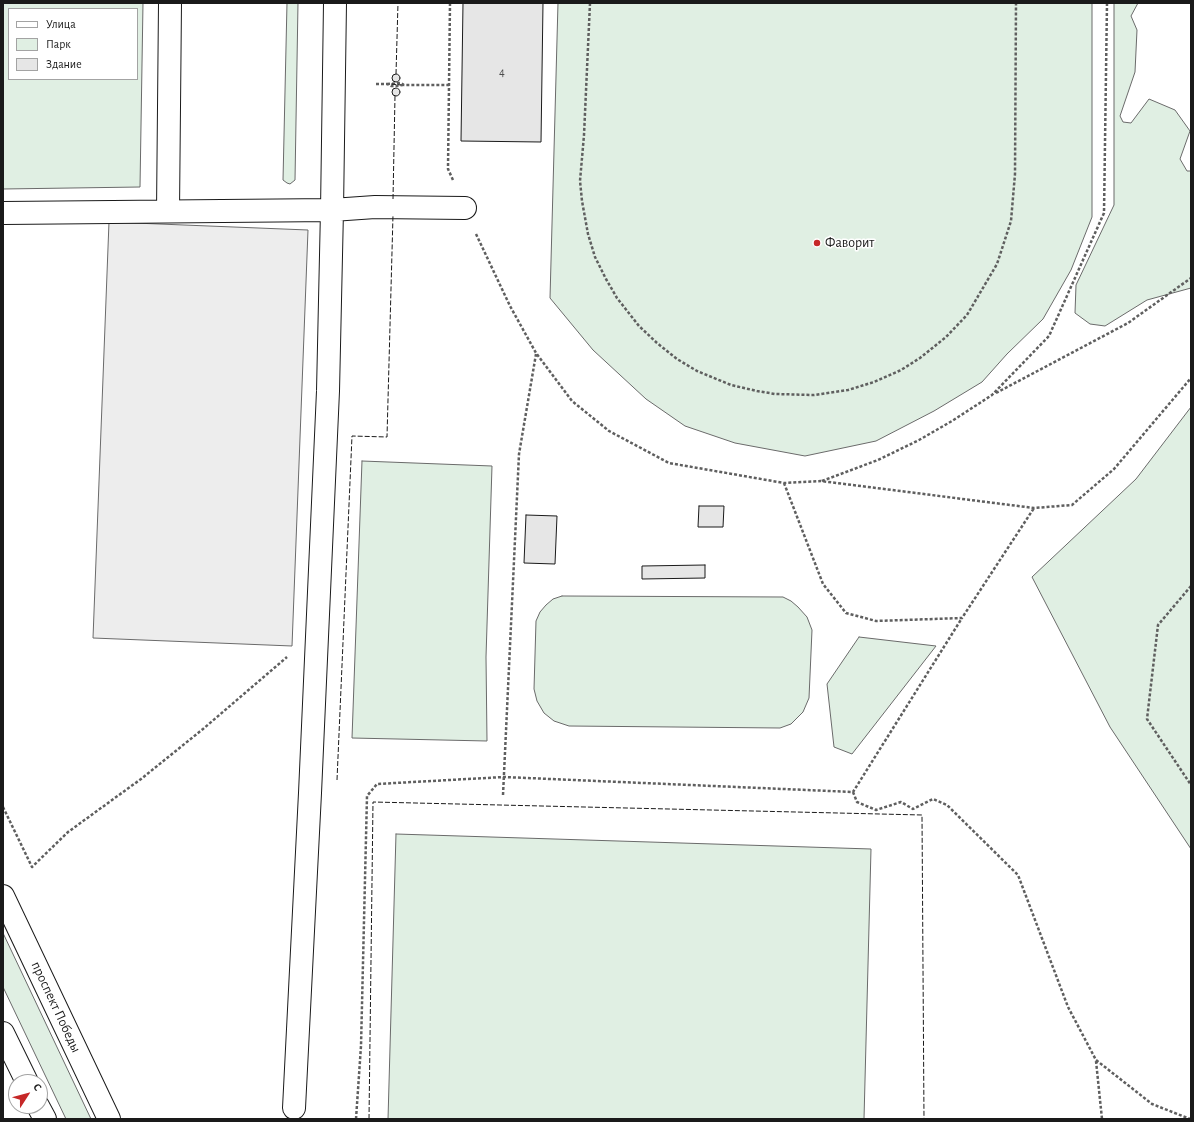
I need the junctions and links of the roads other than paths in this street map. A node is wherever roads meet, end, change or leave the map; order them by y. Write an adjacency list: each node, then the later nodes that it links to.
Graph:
1 (170, 3): 5 (street)
2 (335, 3): 4 (street)
3 (465, 208): 4 (street)
4 (332, 210): 5 (street); 10 (street)
5 (168, 211): 6 (street)
6 (3, 213)
7 (3, 896): 11 (street, проспект Победы)
8 (3, 1033): 9 (street)
9 (23, 1074)
10 (294, 1108)
11 (109, 1119)

